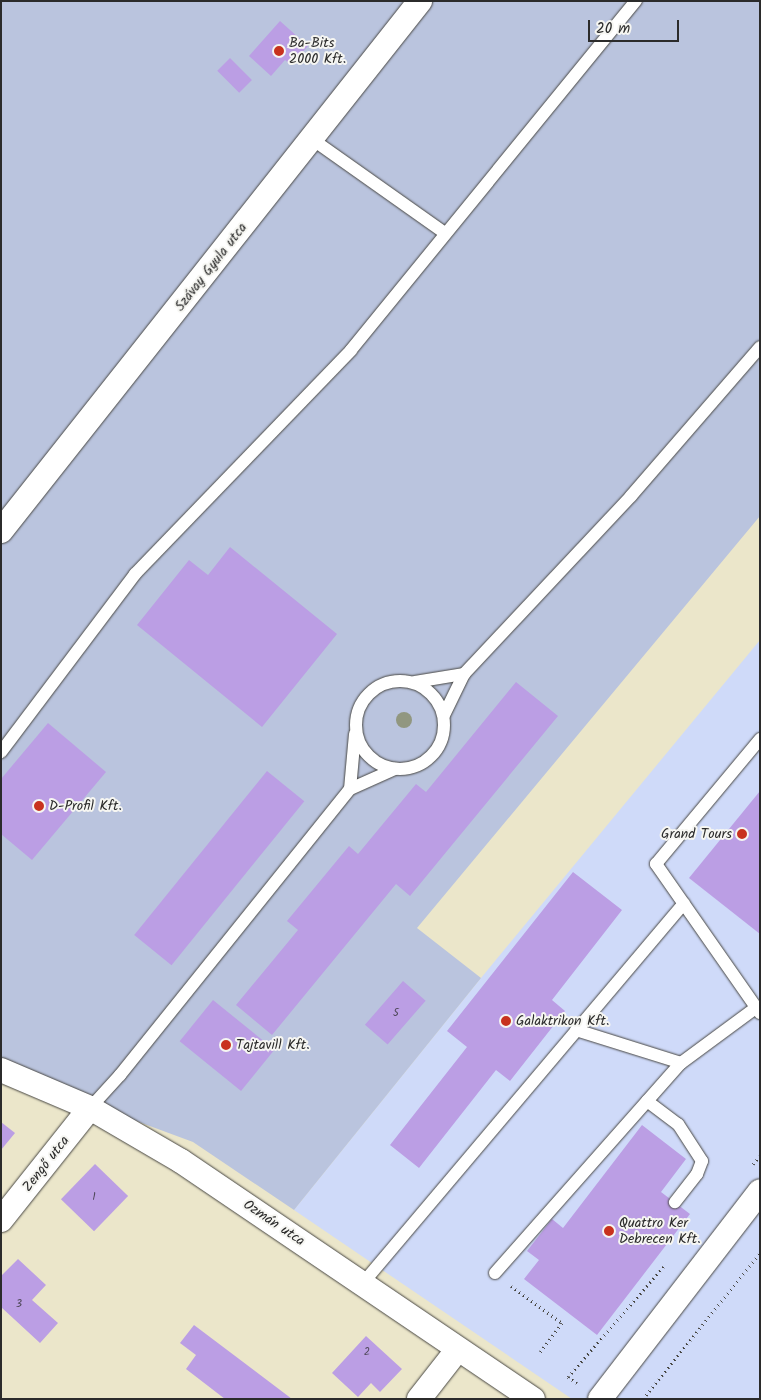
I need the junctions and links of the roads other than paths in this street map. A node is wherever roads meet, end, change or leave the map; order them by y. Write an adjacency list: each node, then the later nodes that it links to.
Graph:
1 (420, 1): 3 (street, Szávay Gyula utca)
2 (636, 1): 4 (lane)
3 (312, 139): 4 (lane); 6 (street, Szávay Gyula utca)
4 (445, 233): 12 (lane)
5 (760, 347): 7 (lane)
6 (1, 531)
7 (464, 674): 8 (lane); 9 (lane)
8 (415, 682): 9 (lane); 10 (lane)
9 (444, 715): 13 (lane)
10 (355, 731): 13 (lane); 14 (lane)
11 (760, 739): 15 (lane)
12 (1, 752)
13 (395, 769): 14 (lane)
14 (350, 789): 21 (lane)
15 (684, 903): 16 (lane); 17 (lane)
16 (758, 1010): 18 (lane)
17 (576, 1030): 18 (lane); 26 (lane)
18 (681, 1063): 20 (lane)
19 (1, 1070): 21 (street, Ozmán utca)
20 (647, 1102): 23 (lane); 25 (lane)
21 (90, 1108): 24 (street, Zengő utca); 26 (street, Ozmán utca)
22 (760, 1191): 30 (street)
23 (675, 1202)
24 (1, 1220)
25 (495, 1273)
26 (363, 1283): 27 (street, Ozmán utca)
27 (458, 1348): 28 (street); 29 (street, Ozmán utca)
28 (418, 1399)
29 (533, 1399)
30 (600, 1399)

